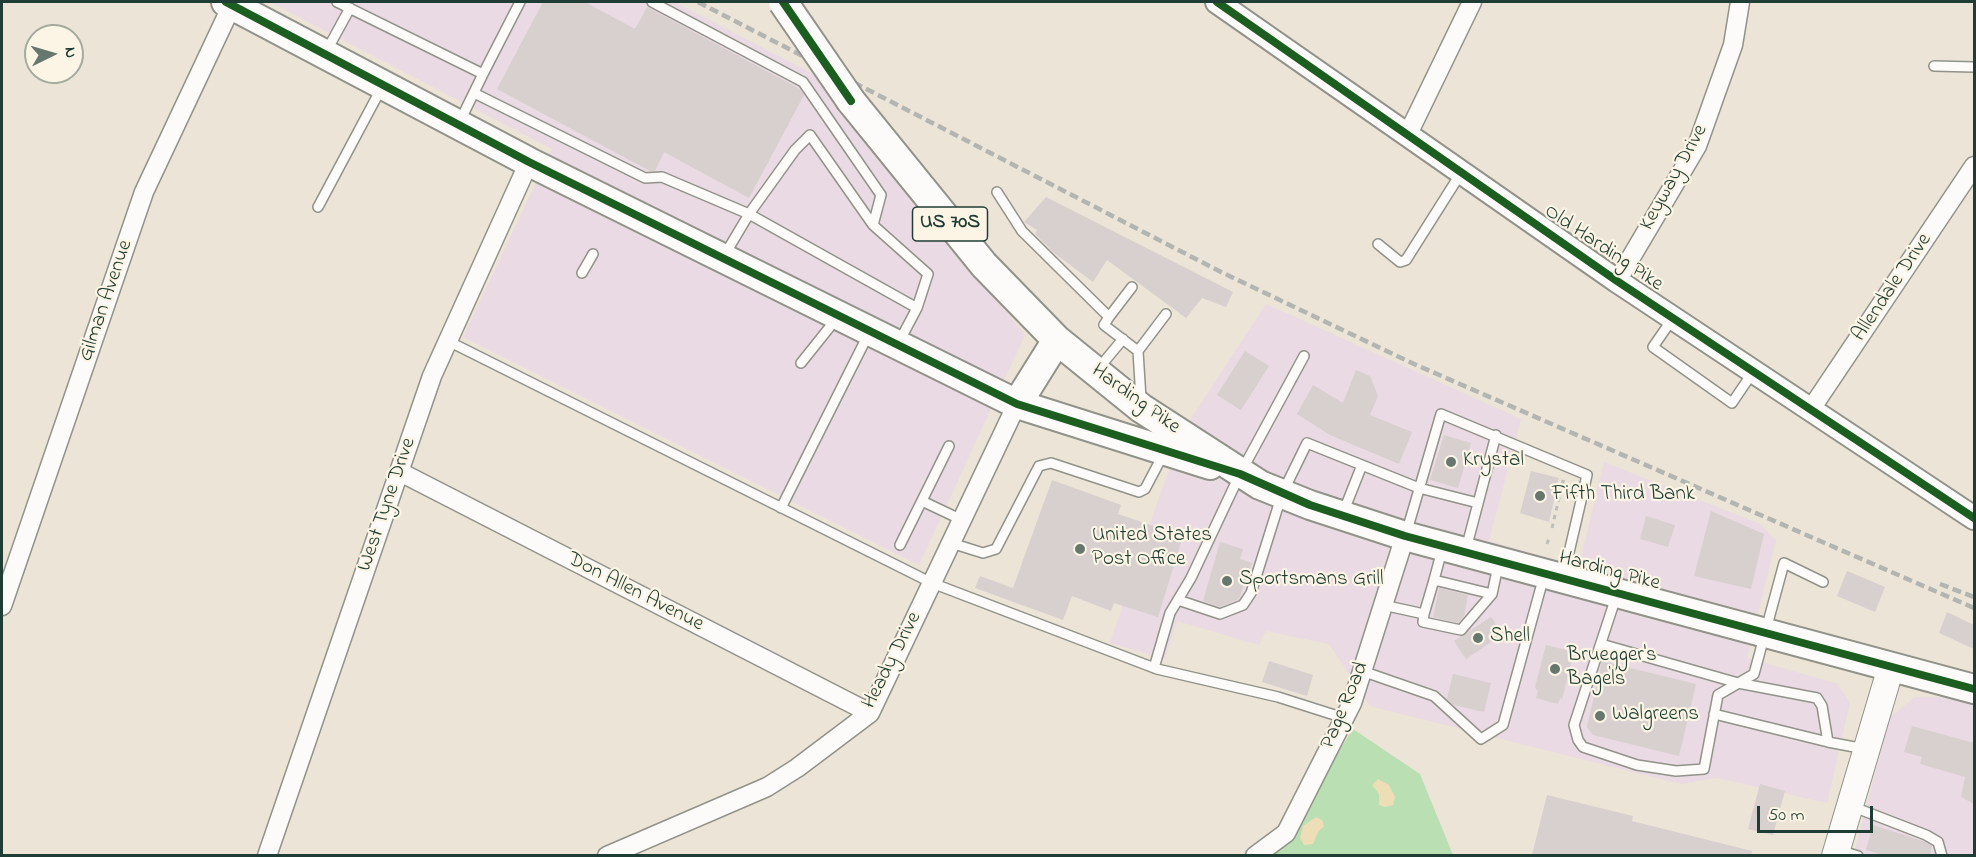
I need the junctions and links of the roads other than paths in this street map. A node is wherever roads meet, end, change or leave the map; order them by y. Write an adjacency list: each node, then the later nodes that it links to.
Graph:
1 (337, 2): 9 (lane)
2 (520, 2): 13 (lane)
3 (652, 2): 24 (lane)
4 (783, 2): 39 (main road, Harding Pike / US 70S, bridge)
5 (1217, 2): 17 (street, Old Harding Pike)
6 (1472, 2): 17 (street)
7 (1740, 2): 29 (street, Keyway Drive)
8 (229, 3): 10 (main road); 76 (street, Gilman Avenue)
9 (350, 8): 10 (lane); 13 (lane)
10 (325, 54): 14 (main road)
11 (1934, 66): 12 (lane)
12 (1974, 67)
13 (483, 74): 15 (lane)
14 (383, 85): 16 (main road); 22 (lane)
15 (474, 93): 16 (lane); 23 (lane)
16 (458, 125): 18 (main road)
17 (1407, 136): 20 (street, Old Harding Pike)
18 (529, 162): 27 (main road); 38 (street, West Tyne Drive)
19 (1974, 166): 48 (street, Allendale Drive)
20 (1461, 174): 25 (lane); 29 (street, Old Harding Pike)
21 (997, 192): 34 (lane)
22 (318, 207)
23 (749, 214): 24 (lane); 27 (lane); 31 (lane)
24 (873, 225): 31 (lane)
25 (1378, 244)
26 (592, 254): 28 (lane)
27 (723, 258): 33 (main road)
28 (582, 273)
29 (1617, 281): 35 (street, Old Harding Pike)
30 (1132, 287): 34 (lane)
31 (918, 308): 40 (lane)
32 (1166, 314): 41 (lane)
33 (838, 316): 36 (main road); 43 (lane)
34 (1109, 317): 37 (lane)
35 (1673, 318): 44 (street, Old Harding Pike); 44 (lane)
36 (870, 331): 40 (main road); 59 (lane)
37 (1123, 339): 41 (lane); 45 (lane)
38 (448, 340): 53 (street, West Tyne Drive); 59 (lane)
39 (1057, 340): 45 (main road, Harding Pike / US 70S); 46 (main road)
40 (897, 345): 46 (main road)
41 (1138, 351): 47 (lane)
42 (1304, 356): 54 (lane)
43 (801, 363)
44 (1754, 372): 48 (street, Old Harding Pike)
45 (1095, 373): 47 (main road, Harding Pike / US 70S)
46 (1017, 404): 51 (main road); 62 (street, Heady Drive)
47 (1141, 408): 54 (main road, Harding Pike / US 70S)
48 (1811, 410): 61 (street, Old Harding Pike)
49 (1496, 435): 55 (lane); 58 (lane); 68 (lane)
50 (949, 446): 57 (lane)
51 (1165, 451): 54 (main road); 64 (lane)
52 (1362, 465): 55 (lane); 56 (lane); 60 (lane)
53 (400, 472): 87 (street, Don Allen Avenue); 94 (street, West Tyne Drive)
54 (1240, 474): 56 (main road, Harding Pike / US 70S); 74 (lane)
55 (1419, 488): 58 (lane); 63 (lane)
56 (1282, 494): 60 (main road, Harding Pike / US 70S); 74 (lane)
57 (922, 501): 62 (lane); 65 (lane)
58 (1478, 503): 66 (lane)
59 (781, 508): 71 (lane)
60 (1342, 516): 63 (main road, Harding Pike / US 70S)
61 (1974, 518)
62 (962, 520): 64 (street, Heady Drive)
63 (1405, 536): 66 (main road, Harding Pike / US 70S); 75 (street, Page Road)
64 (951, 543): 71 (street, Heady Drive)
65 (900, 545)
66 (1454, 549): 67 (main road, Harding Pike / US 70S); 69 (lane)
67 (1500, 561): 68 (main road, Harding Pike / US 70S); 73 (lane)
68 (1554, 576): 72 (main road, Harding Pike / US 70S); 84 (lane)
69 (1434, 579): 73 (lane); 78 (lane)
70 (1823, 582): 80 (lane)
71 (932, 583): 83 (lane); 87 (street, Heady Drive)
72 (1617, 593): 80 (main road, Harding Pike / US 70S); 81 (lane)
73 (1492, 594): 79 (lane)
74 (1178, 600): 83 (lane)
75 (1383, 605): 78 (lane); 84 (street, Page Road)
76 (2, 606)
77 (1465, 610): 79 (lane)
78 (1424, 614): 79 (lane)
79 (1477, 614)
80 (1764, 632): 82 (main road, Harding Pike / US 70S); 85 (lane)
81 (1601, 644): 85 (lane); 88 (lane)
82 (1891, 667): 86 (main road, Harding Pike / US 70S); 91 (main road)
83 (1154, 668): 89 (lane)
84 (1362, 671): 89 (street, Page Road)
85 (1738, 683): 88 (lane); 90 (lane)
86 (1974, 689)
87 (870, 713): 95 (street, Heady Drive)
88 (1714, 714): 90 (lane)
89 (1344, 718): 96 (street, Page Road)
90 (1828, 742): 91 (lane)
91 (1866, 749): 92 (main road)
92 (1850, 805): 93 (main road); 97 (lane)
93 (1844, 853)
94 (267, 855)
95 (606, 855)
96 (1255, 855)
97 (1942, 855)

